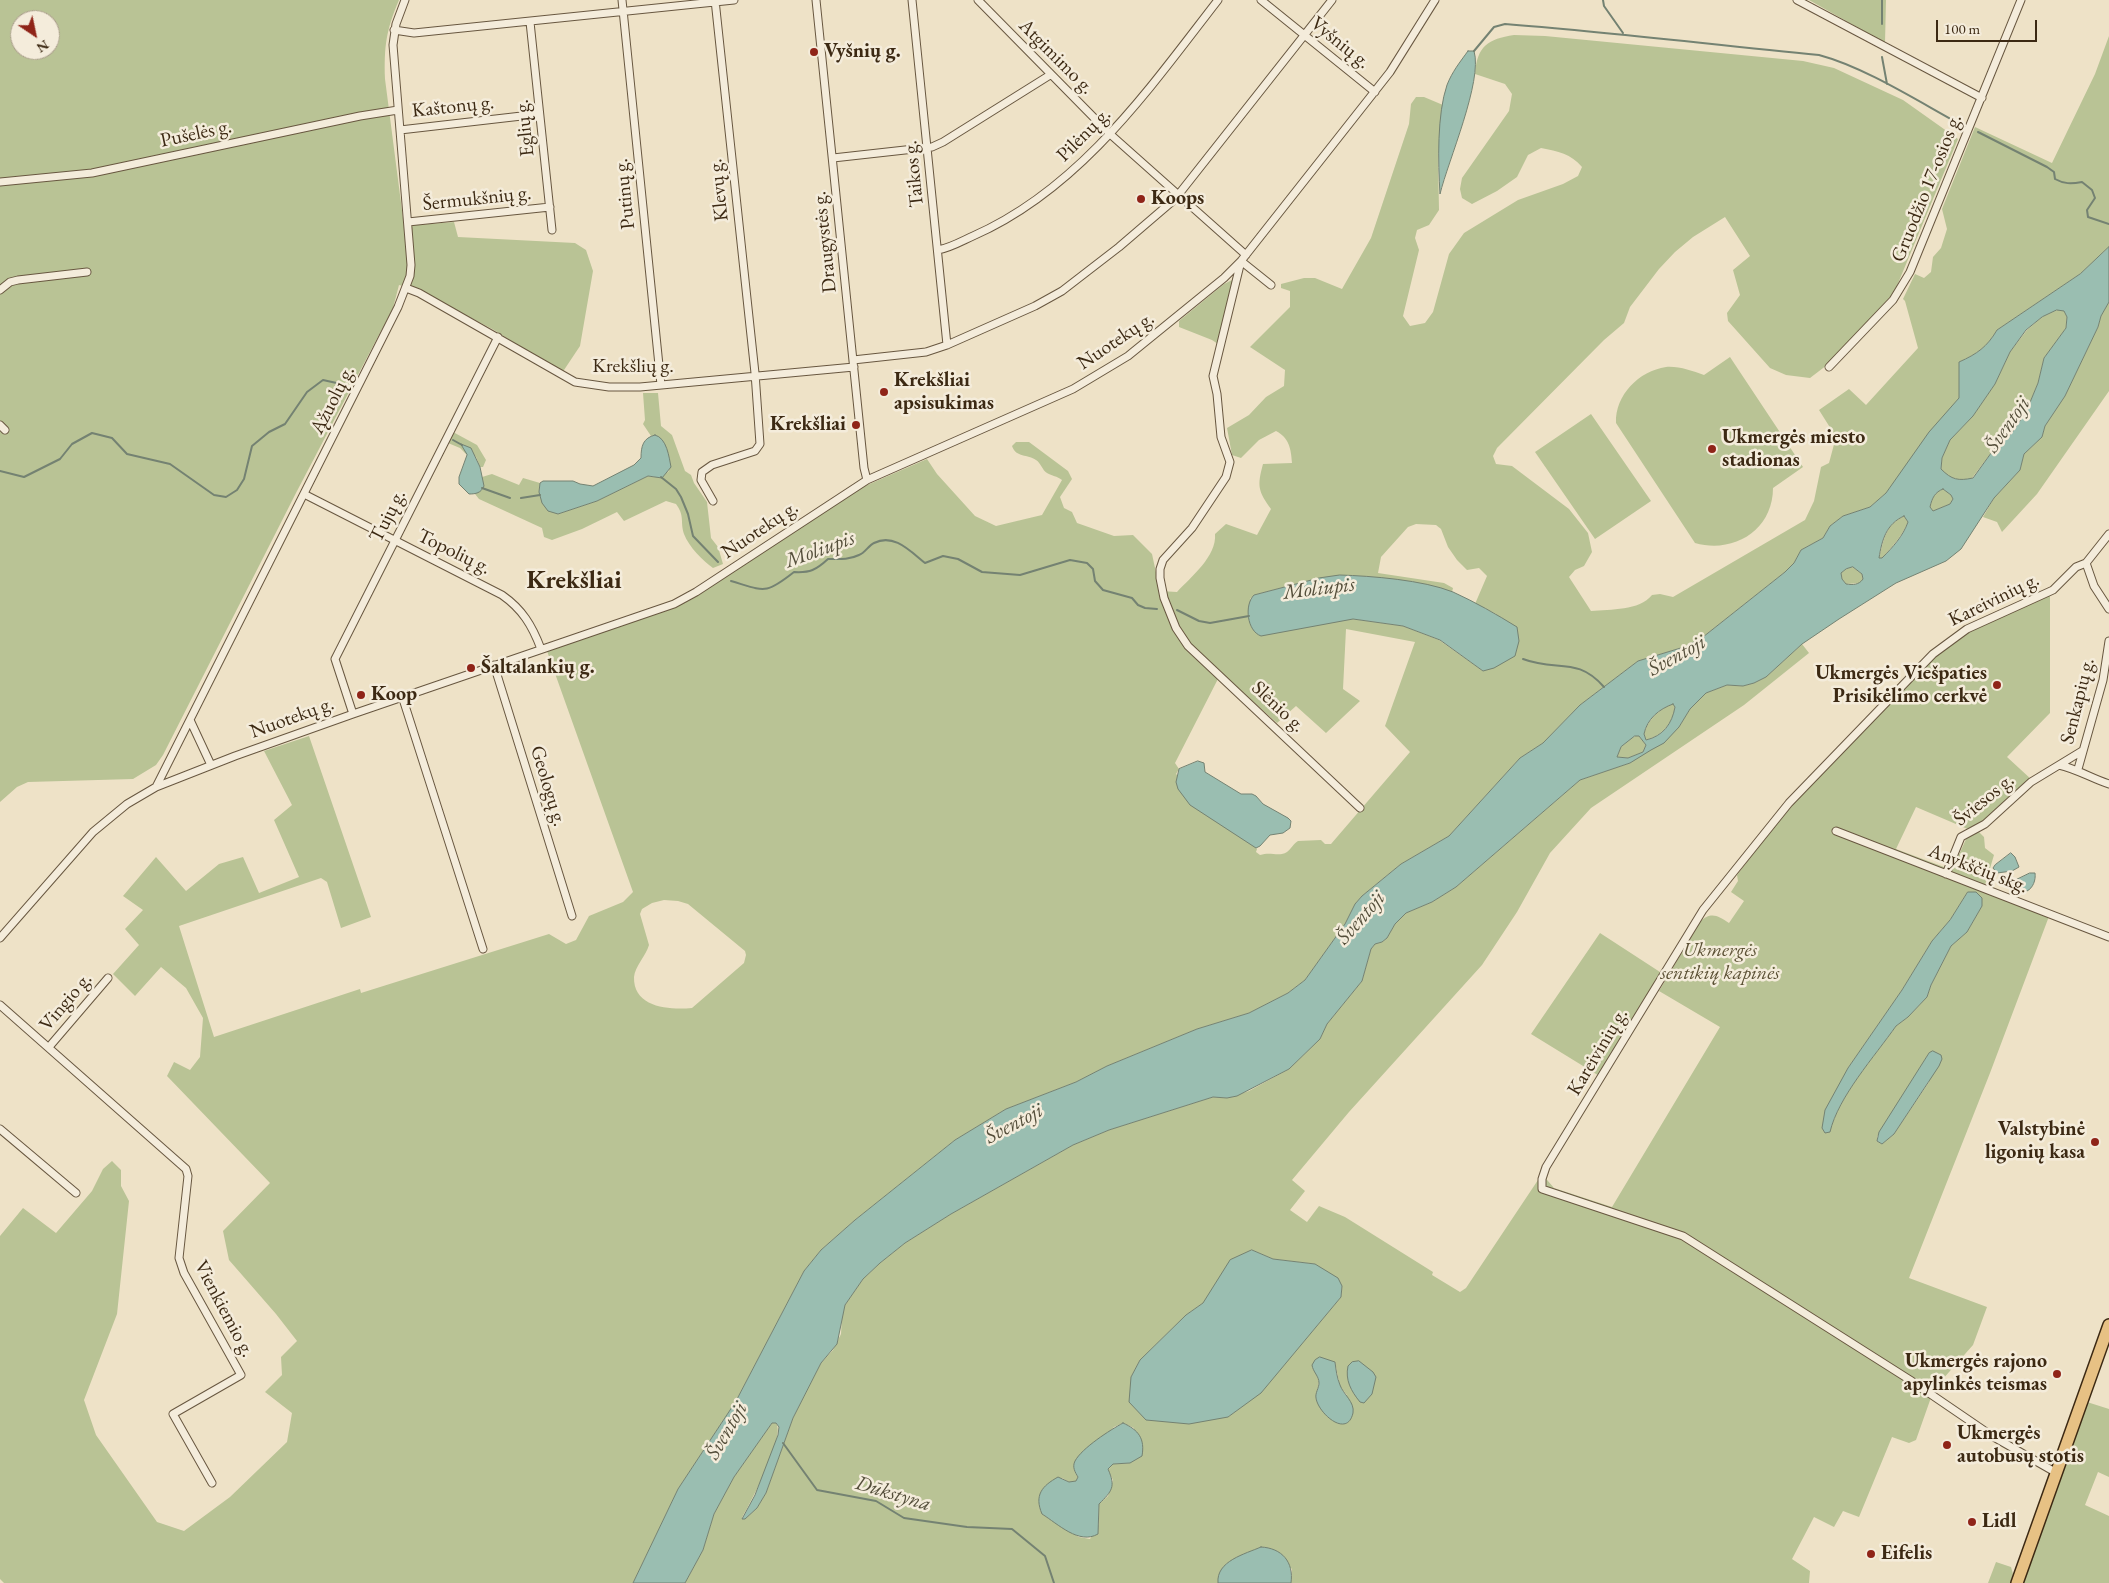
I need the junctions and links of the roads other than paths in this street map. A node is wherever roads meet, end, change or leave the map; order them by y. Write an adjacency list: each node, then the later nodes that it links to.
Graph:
1 (405, 0): 16 (street, Ąžuolų g.)
2 (622, 0): 14 (street, Putinų g.)
3 (734, 0): 13 (street)
4 (816, 0): 26 (street, Draugystės g.)
5 (912, 0): 25 (street, Taikos g.)
6 (978, 0): 18 (street, Atgimimo g.)
7 (1218, 0): 24 (street, Pilėnų g.)
8 (1261, 0): 17 (street, Vyšnių g.)
9 (1332, 0): 17 (street, Krekšlių g.)
10 (1435, 0): 19 (street, Nuotekų g.)
11 (1797, 0): 20 (street)
12 (2021, 0): 20 (street, Gruodžio 17-osios g.)
13 (715, 1): 14 (street); 42 (street, Klevų g.)
14 (623, 11): 15 (street); 43 (street, Putinų g.)
15 (530, 22): 16 (street); 22 (street, Eglių g.)
16 (394, 30): 21 (street, Ąžuolų g.)
17 (1304, 35): 19 (street, Vyšnių g.); 28 (street, Krekšlių g.)
18 (1050, 75): 24 (street, Atgimimo g.); 25 (street)
19 (1375, 92): 33 (street, Nuotekų g.)
20 (1982, 98): 41 (street, Gruodžio 17-osios g.)
21 (398, 110): 23 (street, Ąžuolų g.); 27 (street, Pušelės g.)
22 (539, 114): 23 (street, Kaštonų g.); 29 (street, Eglių g.)
23 (400, 130): 30 (street, Ąžuolų g.)
24 (1110, 134): 28 (street, Atgimimo g.); 32 (street, Pilėnų g.)
25 (928, 149): 26 (street); 32 (street, Taikos g.)
26 (833, 158): 40 (street, Draugystės g.)
27 (0, 182)
28 (1178, 196): 33 (street, Atgimimo g.); 39 (street, Krekšlių g.)
29 (550, 207): 30 (street, Šermukšnių g.); 31 (street, Eglių g.)
30 (408, 222): 36 (street, Ąžuolų g.)
31 (552, 230)
32 (938, 250): 39 (street, Taikos g.)
33 (1244, 258): 35 (street, Atgimimo g.); 44 (street, Nuotekų g.); 63 (street, Slėnio g.)
34 (87, 272): 37 (street)
35 (1272, 286)
36 (406, 288): 38 (street, Krekšlių g.); 45 (street, Ąžuolų g.)
37 (0, 290)
38 (498, 337): 43 (street, Krekšlių g.); 48 (street, Tujų g.)
39 (947, 345): 40 (street, Krekšlių g.)
40 (854, 363): 42 (street, Krekšlių g.); 44 (street, Draugystės g.)
41 (1830, 367)
42 (755, 376): 43 (street, Krekšlių g.); 46 (street, Klevų g.)
43 (661, 385)
44 (867, 480): 52 (street, Nuotekų g.)
45 (304, 494): 48 (street, Topolių g.); 56 (street, Ąžuolų g.)
46 (713, 501)
47 (2109, 534): 49 (street, Kareivinių g.)
48 (394, 541): 52 (street, Topolių g.); 55 (street, Tujų g.)
49 (2086, 563): 50 (street); 76 (street, Kareivinių g.)
50 (2109, 608)
51 (2109, 641): 57 (street, Senkapių g.)
52 (541, 649): 53 (street, Nuotekų g.)
53 (494, 665): 54 (street, Nuotekų g.); 66 (street, Geologų g.)
54 (402, 696): 55 (street, Nuotekų g.); 69 (street)
55 (352, 714): 59 (street, Nuotekų g.)
56 (190, 720): 59 (street); 62 (street, Ąžuolų g.)
57 (2082, 751): 58 (street, Šviesos g.); 60 (street, Senkapių g.)
58 (2059, 765): 60 (street); 65 (street, Šviesos g.)
59 (211, 766): 62 (street, Nuotekų g.)
60 (2078, 769): 61 (street)
61 (2109, 784)
62 (156, 787): 68 (street, Nuotekų g.)
63 (1360, 808)
64 (1836, 831): 65 (street, Anykščių skg.)
65 (1946, 874): 67 (street, Anykščių skg.)
66 (572, 916)
67 (2109, 937)
68 (0, 938)
69 (483, 949)
70 (108, 978): 72 (street, Vingio g.)
71 (0, 1005): 72 (street, Vienkiemio g.)
72 (49, 1048): 77 (street, Vienkiemio g.)
73 (0, 1129): 74 (street)
74 (76, 1193)
75 (2109, 1325): 76 (main road)
76 (2055, 1472): 78 (main road)
77 (212, 1483)
78 (2017, 1583)

